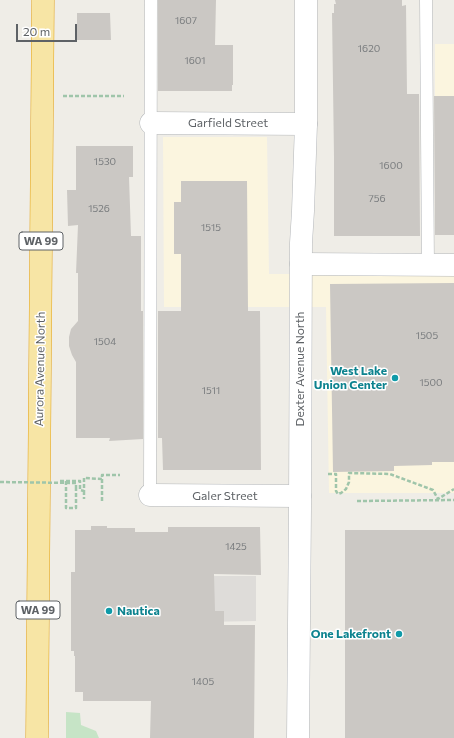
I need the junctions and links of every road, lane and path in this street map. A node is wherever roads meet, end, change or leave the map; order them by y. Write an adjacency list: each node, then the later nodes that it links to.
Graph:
1 (43, 0): 26 (highway, Aurora Avenue North / WA 99)
2 (151, 0): 7 (lane)
3 (306, 0): 8 (main road, Dexter Avenue North)
4 (426, 0): 10 (lane)
5 (62, 96): 6 (path)
6 (124, 96)
7 (151, 123): 8 (main road, Garfield Street); 20 (lane)
8 (306, 124): 9 (main road, Dexter Avenue North)
9 (301, 264): 10 (main road); 21 (main road, Dexter Avenue North)
10 (428, 264): 11 (main road)
11 (454, 265)
12 (328, 474): 18 (path)
13 (120, 475): 14 (path)
14 (102, 477): 19 (path); 24 (path)
15 (58, 481): 16 (path)
16 (66, 481): 17 (path, bridge); 19 (path)
17 (0, 482)
18 (454, 489)
19 (84, 491): 22 (path)
20 (150, 495): 21 (main road, Galer Street)
21 (300, 496): 27 (main road, Dexter Avenue North)
22 (84, 498)
23 (454, 500): 25 (path)
24 (102, 501)
25 (357, 501)
26 (37, 738)
27 (298, 738)

